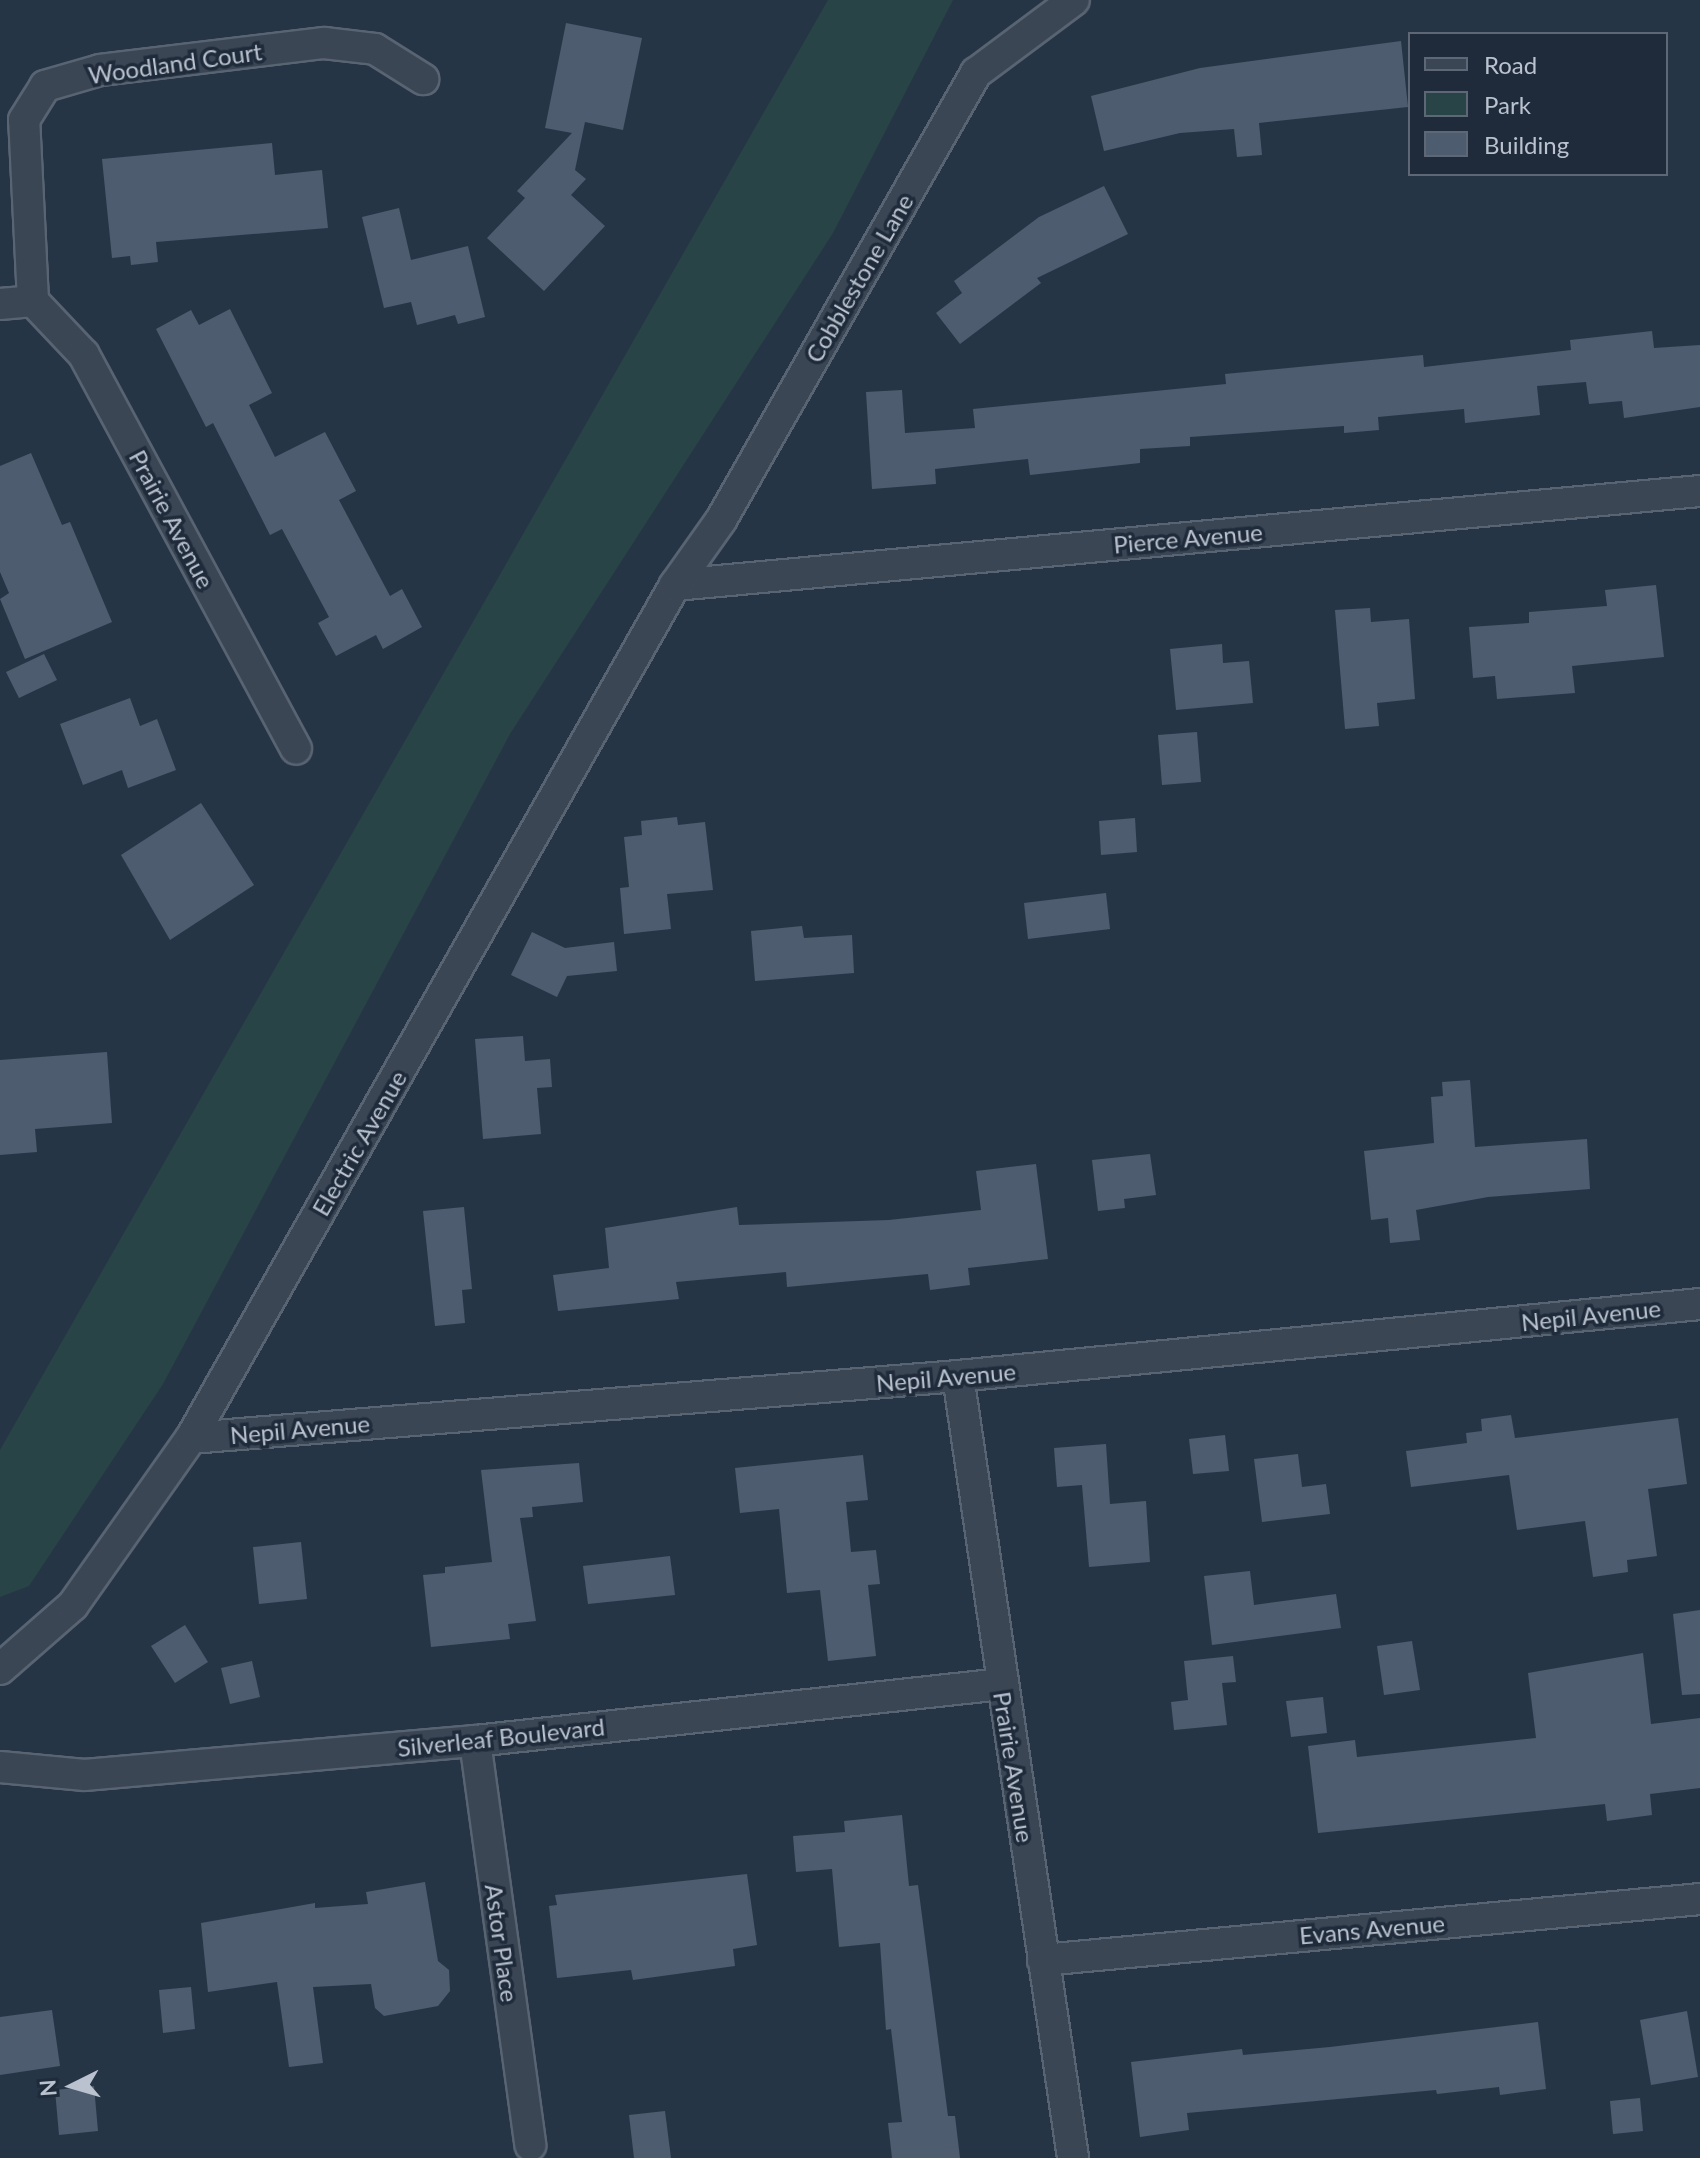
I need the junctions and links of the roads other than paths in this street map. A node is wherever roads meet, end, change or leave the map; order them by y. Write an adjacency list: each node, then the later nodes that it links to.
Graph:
1 (1074, 0): 6 (street, Cobblestone Lane)
2 (423, 79): 3 (street, Woodland Court)
3 (33, 301): 4 (street); 7 (street, Prairie Avenue)
4 (0, 304)
5 (1700, 491): 6 (street, Pierce Avenue)
6 (675, 585): 10 (street, Electric Avenue)
7 (296, 748)
8 (1700, 1304): 9 (street, Nepil Avenue)
9 (958, 1376): 10 (street, Nepil Avenue); 12 (street, Prairie Avenue)
10 (191, 1438): 11 (street, Electric Avenue)
11 (0, 1669)
12 (1002, 1684): 13 (street, Silverleaf Boulevard); 16 (street, Prairie Avenue)
13 (475, 1741): 14 (street, Silverleaf Boulevard); 17 (street, Astor Place)
14 (0, 1767)
15 (1700, 1899): 16 (street, Evans Avenue)
16 (1043, 1960): 18 (street, Prairie Avenue)
17 (530, 2145)
18 (1073, 2158)

